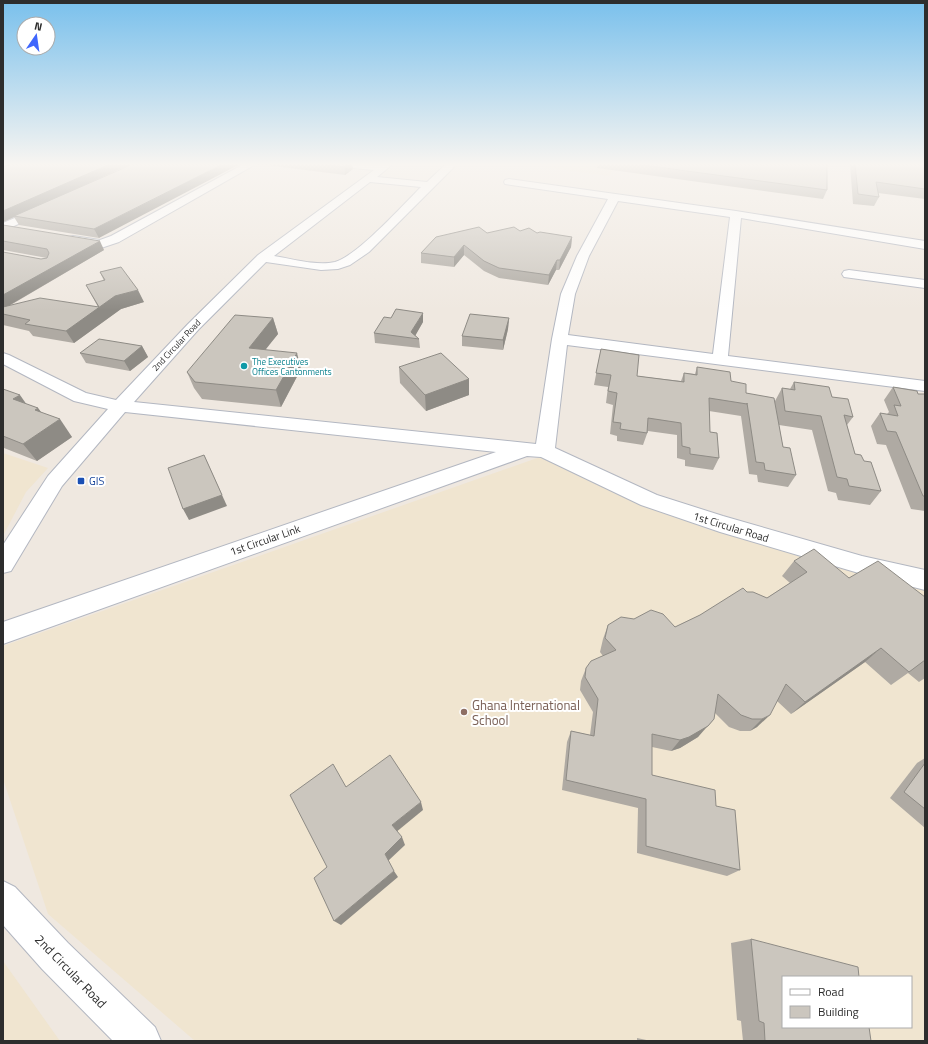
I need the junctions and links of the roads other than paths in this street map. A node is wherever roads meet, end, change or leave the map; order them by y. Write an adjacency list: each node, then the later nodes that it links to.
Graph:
1 (33, 213): 8 (street)
2 (163, 213): 10 (street)
3 (323, 213): 12 (street, 2nd Circular Road)
4 (401, 213): 12 (street)
5 (606, 213): 15 (street)
6 (727, 213): 7 (street)
7 (736, 214): 11 (street); 17 (street)
8 (3, 227): 9 (street)
9 (18, 230)
10 (63, 238)
11 (925, 245)
12 (263, 258): 19 (street, 2nd Circular Road)
13 (849, 274): 14 (street)
14 (925, 284)
15 (560, 339): 17 (street); 20 (street)
16 (3, 358): 19 (street, 1st Circular Road)
17 (720, 359): 18 (street)
18 (925, 386)
19 (120, 406): 20 (street, 1st Circular Road); 21 (street, 2nd Circular Road)
20 (536, 450): 22 (street, 1st Circular Road); 23 (street, 1st Circular Link)
21 (3, 564)
22 (925, 580)
23 (3, 633)
24 (3, 899): 25 (street, 2nd Circular Road)
25 (141, 1041)

